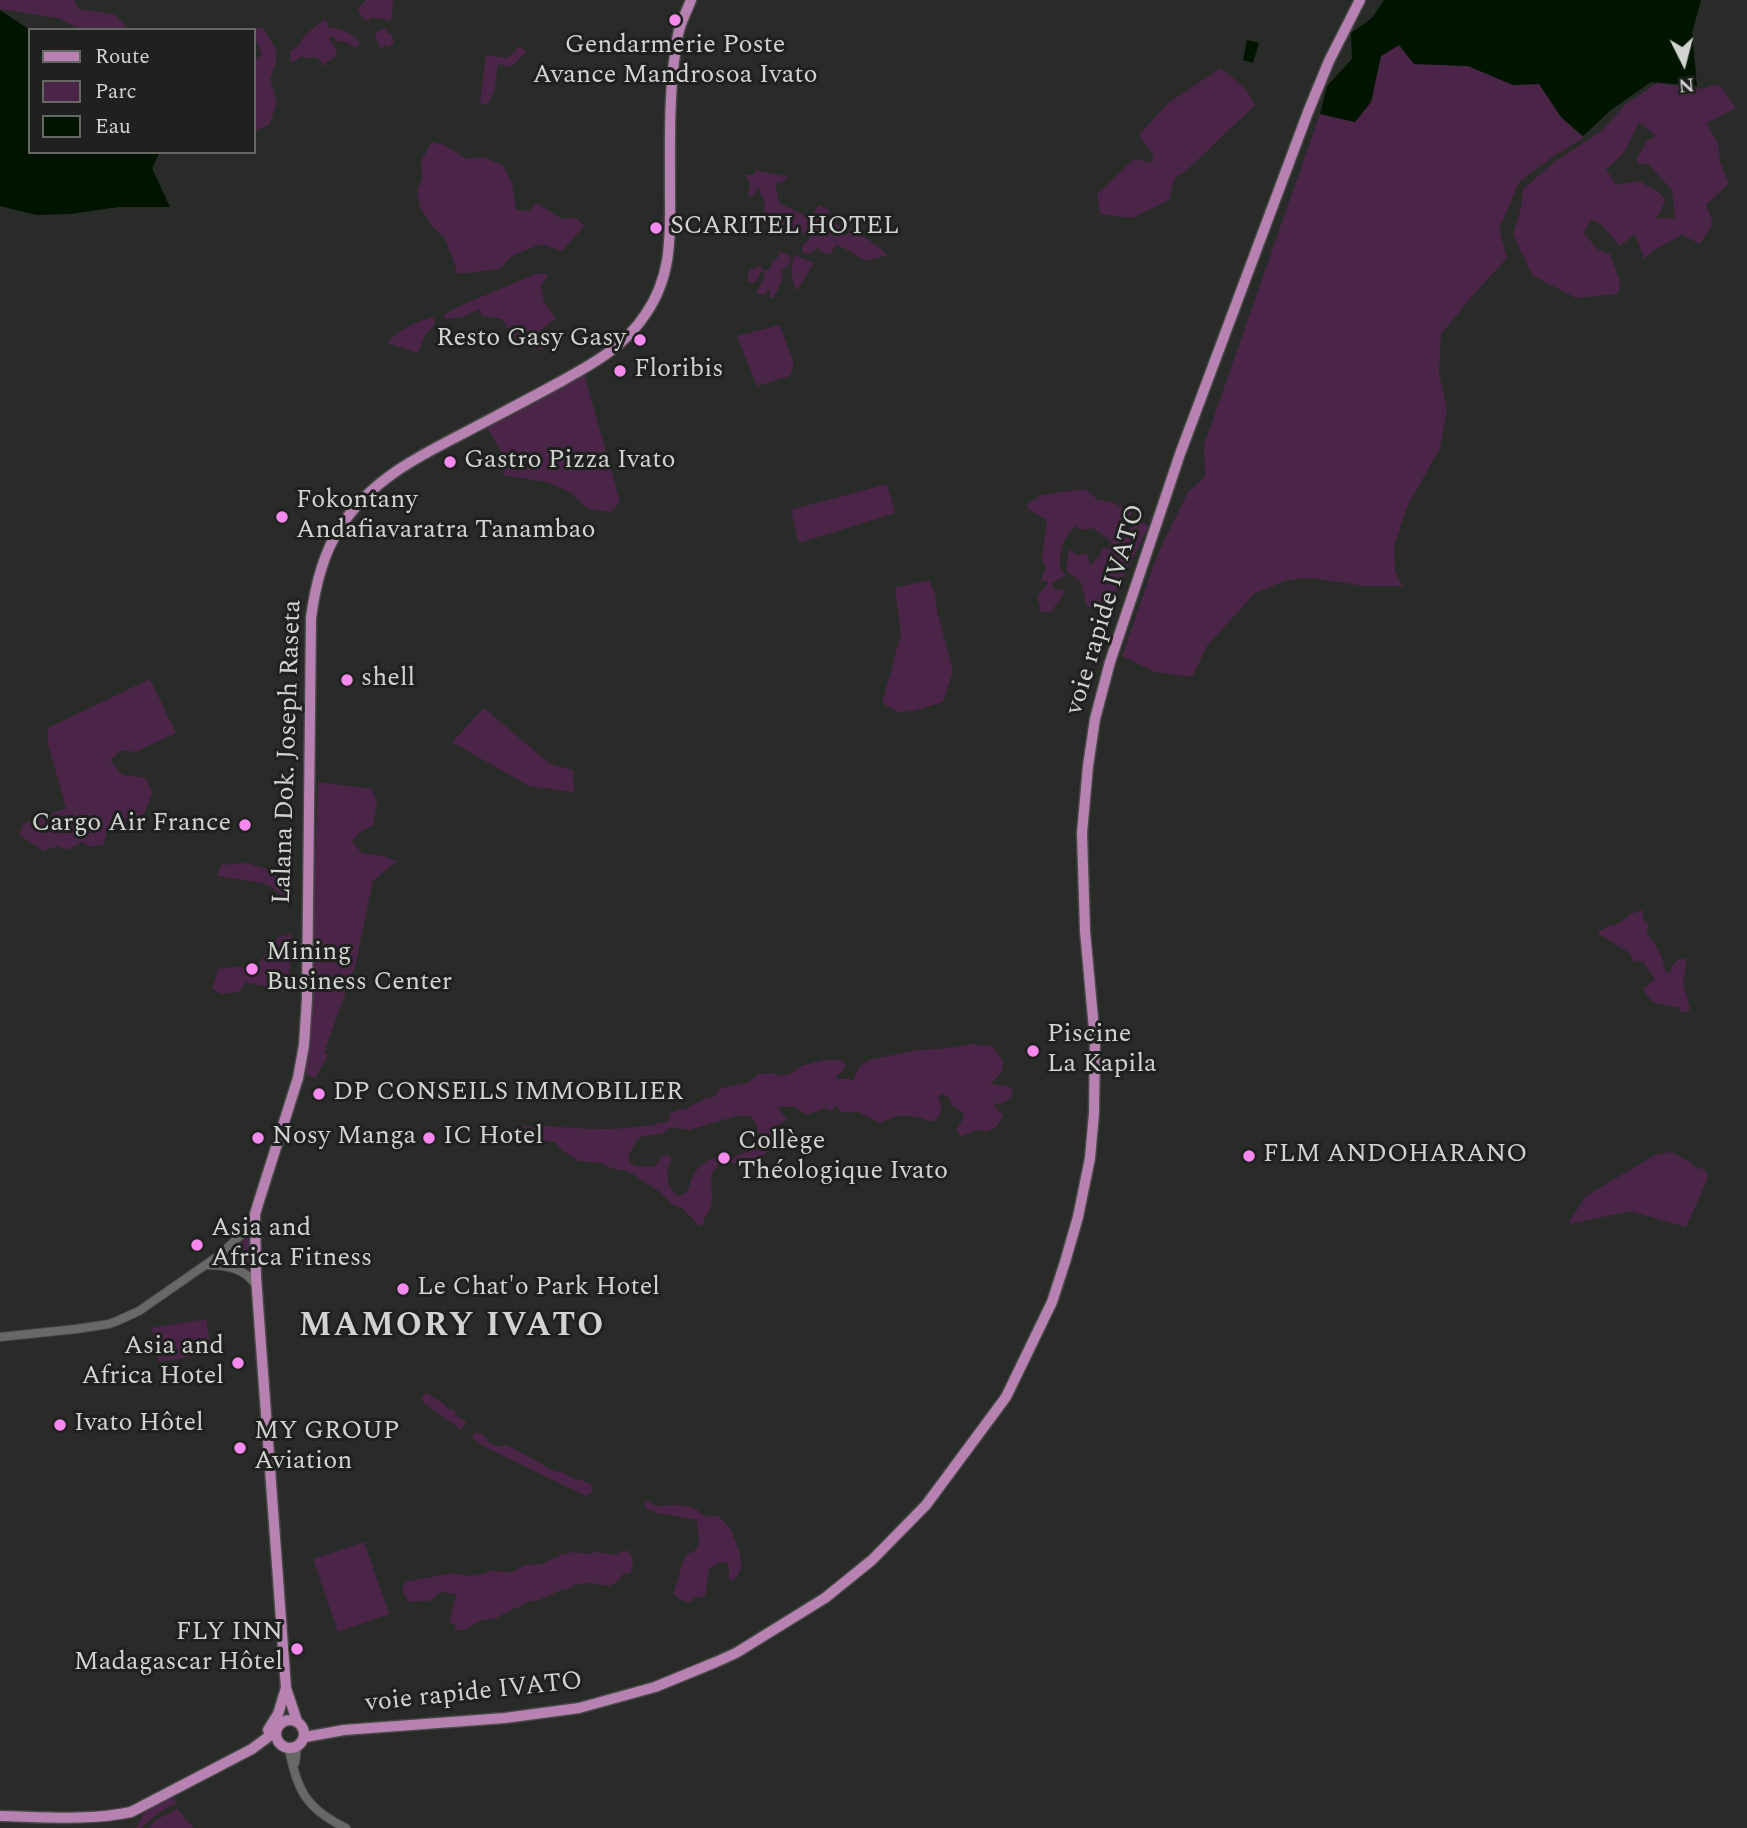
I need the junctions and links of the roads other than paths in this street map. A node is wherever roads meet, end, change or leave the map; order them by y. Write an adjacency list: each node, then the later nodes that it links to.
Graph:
1 (691, 0): 3 (main road, Lalana Dok. Joseph Raseta)
2 (1360, 0): 10 (main road, voie rapide IVATO)
3 (255, 1214): 4 (street); 5 (main road, Lalana Dok. Joseph Raseta)
4 (207, 1265): 5 (street); 6 (street)
5 (257, 1288): 7 (main road, Lalana Dok. Joseph Raseta)
6 (0, 1337)
7 (286, 1688): 8 (main road); 9 (main road); 13 (main road)
8 (299, 1723): 9 (main road); 10 (main road); 11 (main road)
9 (278, 1728): 12 (main road); 13 (main road)
10 (344, 1730): 11 (main road)
11 (305, 1737): 12 (main road)
12 (288, 1746): 13 (main road); 15 (street)
13 (252, 1749): 14 (main road)
14 (0, 1816)
15 (346, 1828)

